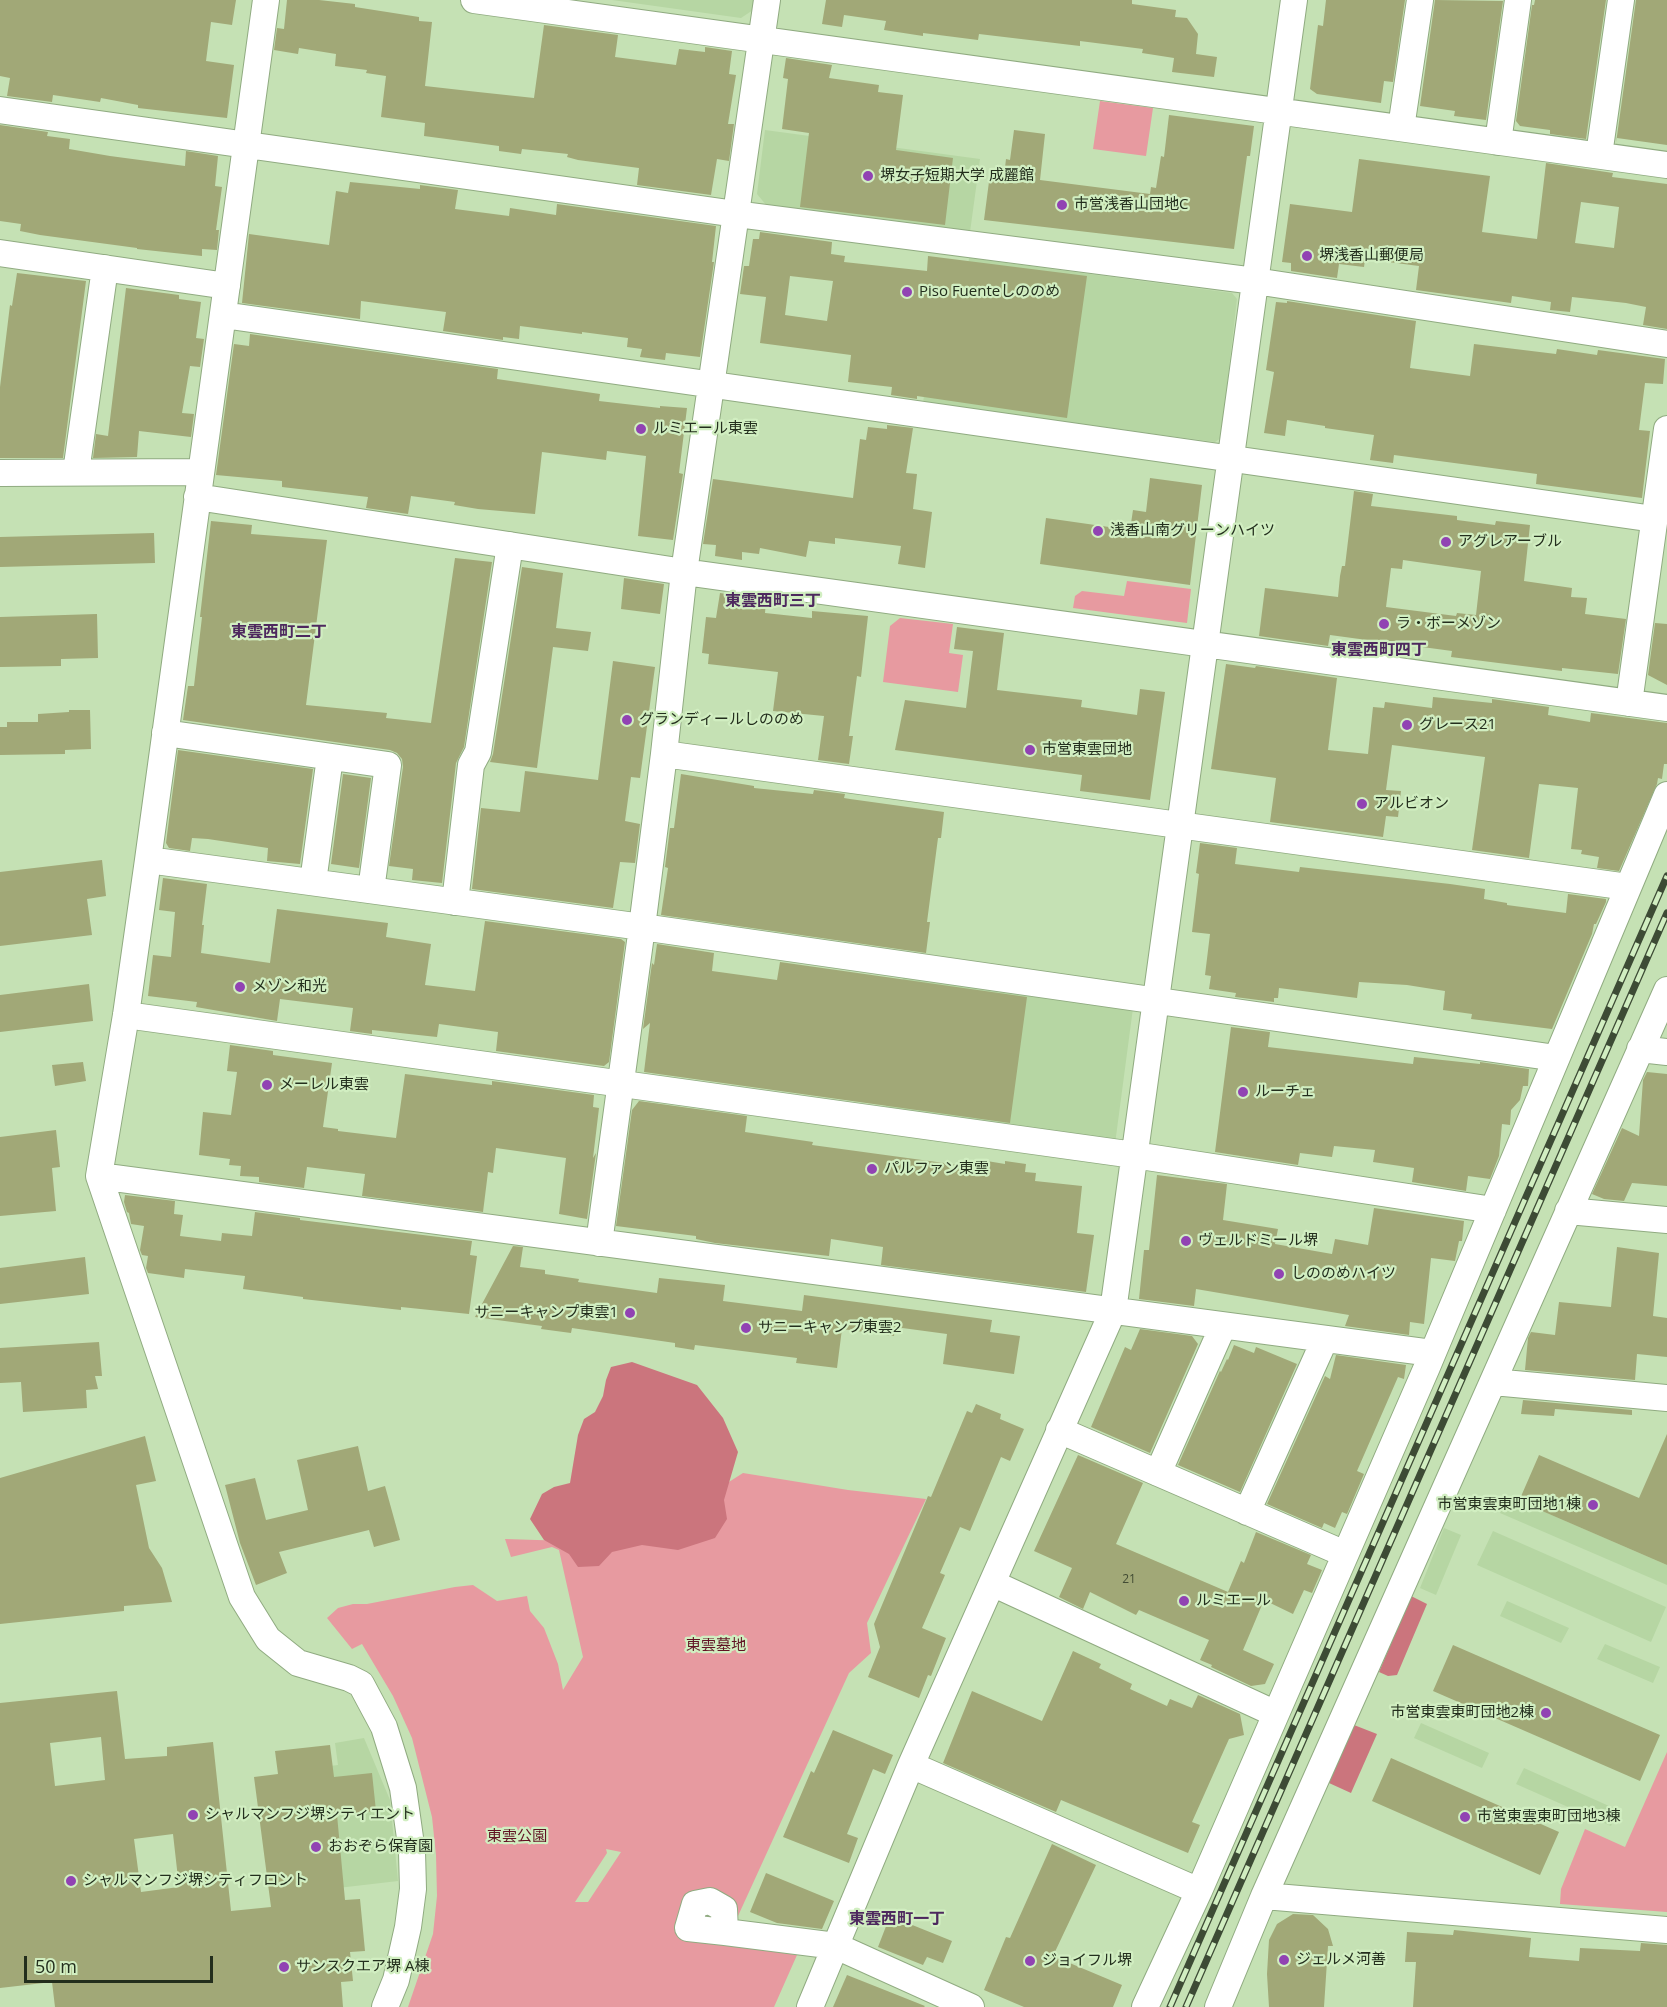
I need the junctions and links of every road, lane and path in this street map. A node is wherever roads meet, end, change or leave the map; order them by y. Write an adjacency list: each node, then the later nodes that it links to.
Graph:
1 (266, 0): 13 (street)
2 (474, 0): 8 (street)
3 (767, 0): 8 (street)
4 (1294, 0): 10 (street)
5 (1420, 0): 11 (street)
6 (1518, 0): 12 (street)
7 (1621, 0): 14 (street)
8 (761, 39): 10 (street); 16 (street)
9 (0, 110): 13 (street)
10 (1278, 111): 11 (street); 19 (street)
11 (1401, 128): 12 (street)
12 (1498, 142): 14 (street)
13 (246, 145): 16 (street); 20 (street)
14 (1599, 155): 15 (street)
15 (1667, 165)
16 (735, 214): 19 (street); 23 (street)
17 (0, 253): 18 (street)
18 (105, 268): 20 (street); 26 (street)
19 (1255, 281): 22 (street); 25 (street)
20 (227, 286): 21 (street)
21 (223, 315): 23 (street); 28 (street)
22 (1667, 344)
23 (711, 384): 25 (street); 31 (street)
24 (1667, 429): 29 (street)
25 (1230, 459): 29 (street); 32 (street)
26 (76, 472): 27 (street); 28 (street)
27 (0, 473)
28 (199, 485): 30 (street); 35 (street)
29 (1654, 519): 33 (street)
30 (510, 545): 31 (street); 44 (street)
31 (684, 572): 32 (street); 36 (street)
32 (1205, 643): 33 (street); 39 (street)
33 (1629, 703): 34 (street)
34 (1667, 708)
35 (165, 733): 37 (street); 40 (street)
36 (664, 754): 39 (street); 45 (street)
37 (330, 757): 41 (street); 43 (street)
38 (1667, 795): 42 (street)
39 (1180, 825): 42 (street); 47 (street)
40 (148, 860): 41 (street); 48 (street)
41 (313, 882): 43 (street)
42 (1628, 887): 51 (street)
43 (370, 890): 44 (street)
44 (455, 902): 45 (street)
45 (642, 927): 47 (street); 52 (street)
46 (1667, 990): 49 (street)
47 (1155, 1001): 51 (street); 53 (street)
48 (126, 1016): 52 (street); 54 (street)
49 (1640, 1049): 50 (street); 56 (street)
50 (1667, 1052)
51 (1556, 1058): 55 (street)
52 (620, 1084): 53 (street); 58 (street)
53 (1134, 1155): 55 (street); 59 (street)
54 (99, 1176): 58 (street); 77 (street)
55 (1493, 1210): 62 (street)
56 (1568, 1211): 57 (street); 63 (street)
57 (1667, 1220)
58 (599, 1243): 59 (street)
59 (1113, 1311): 60 (street); 65 (street)
60 (1223, 1326): 61 (street); 66 (street)
61 (1326, 1339): 62 (street); 67 (street)
62 (1432, 1353): 68 (street)
63 (1493, 1382): 64 (street); 73 (street)
64 (1667, 1398)
65 (1059, 1430): 66 (street); 69 (street)
66 (1158, 1473): 67 (street)
67 (1248, 1512): 68 (street)
68 (1345, 1554): 70 (street)
69 (992, 1583): 70 (street); 71 (street)
70 (1276, 1714): 72 (street)
71 (911, 1766): 72 (street); 76 (street)
72 (1199, 1892): 80 (street)
73 (1264, 1896): 74 (street); 81 (street)
74 (1667, 1930)
75 (725, 1932): 76 (street)
76 (836, 1946): 78 (street); 79 (street)
77 (385, 2007)
78 (810, 2007)
79 (971, 2007)
80 (1145, 2007)
81 (1218, 2007)

